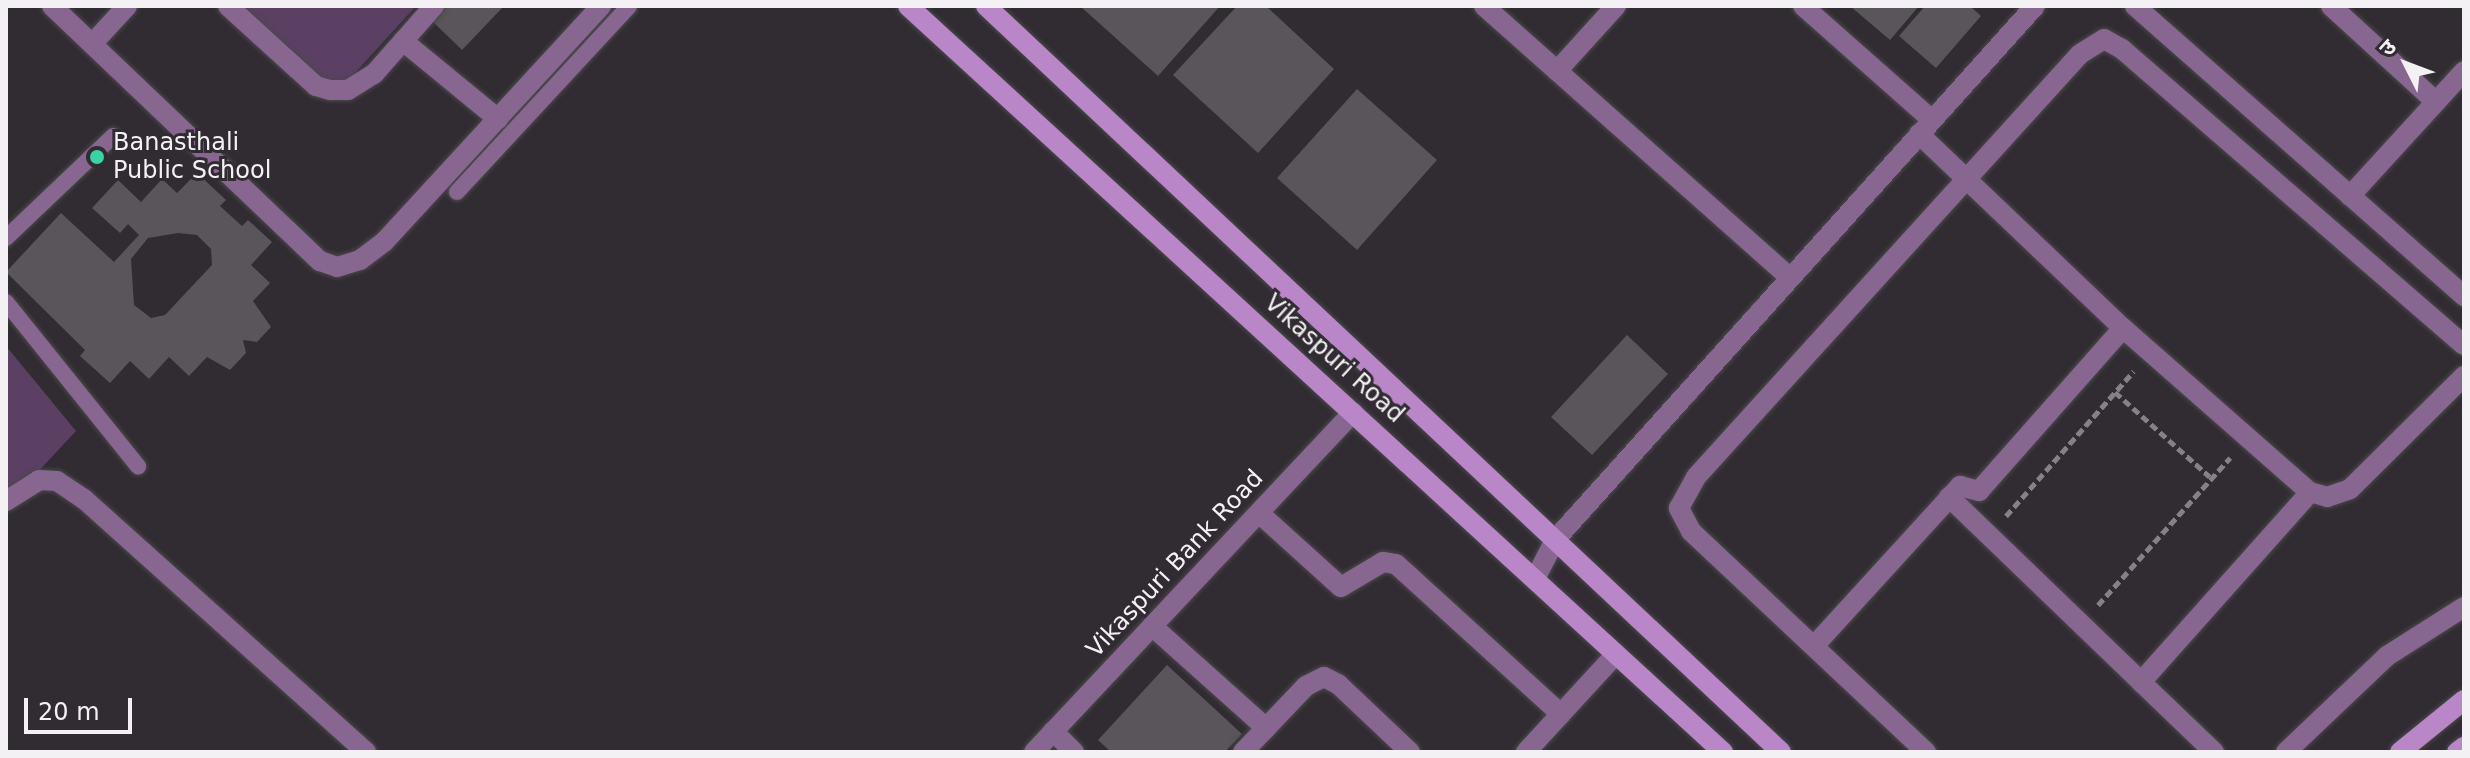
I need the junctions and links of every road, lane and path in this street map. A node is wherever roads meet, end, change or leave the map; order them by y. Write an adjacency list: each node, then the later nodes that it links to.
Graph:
1 (52, 6): 16 (street)
2 (127, 6): 16 (street)
3 (228, 6): 15 (street)
4 (434, 6): 15 (street)
5 (601, 6): 20 (street)
6 (629, 6): 24 (lane)
7 (908, 6): 35 (street, Vikaspuri Road)
8 (986, 6): 44 (street, Vikaspuri Road)
9 (1484, 6): 17 (street)
10 (1616, 6): 17 (street)
11 (1803, 6): 21 (street)
12 (2035, 6): 21 (street)
13 (2135, 6): 25 (street)
14 (2331, 6): 19 (street)
15 (403, 41): 20 (street)
16 (93, 43): 20 (street)
17 (1557, 71): 27 (street)
18 (2464, 71): 19 (street)
19 (2436, 102): 25 (street)
20 (498, 119)
21 (1926, 127): 23 (street); 27 (street)
22 (113, 136): 26 (lane)
23 (1965, 181): 30 (street); 31 (street); 49 (street)
24 (457, 192)
25 (2350, 196): 28 (street)
26 (6, 238)
27 (1790, 278): 44 (street)
28 (2464, 296)
29 (6, 302): 37 (lane)
30 (2123, 328): 32 (street); 40 (street)
31 (2464, 345)
32 (2151, 353): 34 (path); 36 (street)
33 (2464, 376): 39 (street)
34 (2115, 392): 38 (path); 43 (path)
35 (1353, 412): 42 (street, Vikaspuri Bank Road); 45 (street, Vikaspuri Road)
36 (2250, 439): 38 (path); 39 (street)
37 (138, 466)
38 (2210, 477): 47 (path)
39 (2310, 492): 51 (street)
40 (1949, 497): 49 (street); 51 (street)
41 (6, 501): 57 (street)
42 (1259, 513): 48 (street, Vikaspuri Bank Road); 53 (street)
43 (2000, 523)
44 (1555, 540): 45 (street); 64 (street, Vikaspuri Road)
45 (1535, 579): 50 (street, Vikaspuri Road)
46 (2464, 607): 67 (street)
47 (2094, 610)
48 (1152, 626): 54 (street); 55 (street, Vikaspuri Bank Road)
49 (1814, 646): 65 (street)
50 (1616, 654): 53 (street); 63 (street, Vikaspuri Road)
51 (2141, 682): 66 (street)
52 (2464, 700): 68 (street)
53 (1561, 714): 62 (street)
54 (1266, 728): 60 (street); 61 (street)
55 (1053, 731): 58 (street, Vikaspuri Bank Road); 59 (street)
56 (2464, 747): 69 (street)
57 (366, 752)
58 (1034, 752)
59 (1074, 752)
60 (1243, 752)
61 (1410, 752)
62 (1526, 752)
63 (1723, 752)
64 (1781, 752)
65 (1926, 752)
66 (2214, 752)
67 (2286, 752)
68 (2400, 752)
69 (2457, 752)

